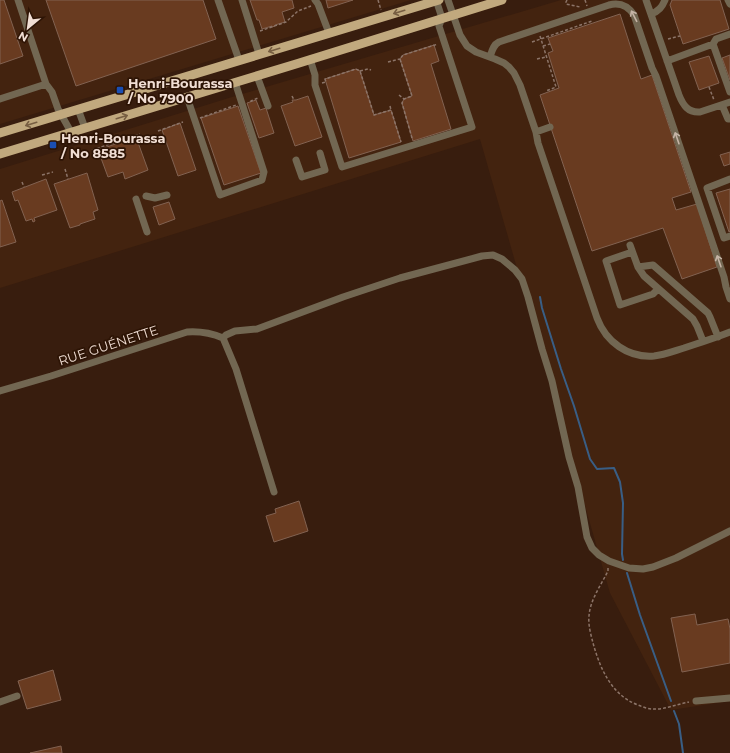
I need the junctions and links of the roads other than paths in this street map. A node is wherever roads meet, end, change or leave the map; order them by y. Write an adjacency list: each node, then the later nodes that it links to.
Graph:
1 (18, 0): 25 (street)
2 (218, 0): 21 (street)
3 (242, 0): 18 (street)
4 (437, 0): 14 (street); 15 (main road, one-way to 15)
5 (448, 0): 13 (street)
6 (502, 0): 13 (main road)
7 (646, 0): 12 (street)
8 (665, 0): 12 (street)
9 (728, 0): 11 (street)
10 (317, 2): 15 (street)
11 (730, 4)
12 (651, 14): 22 (street)
13 (453, 15): 14 (main road); 19 (street)
14 (442, 18): 20 (main road); 20 (street)
15 (328, 33): 18 (main road, one-way to 18)
16 (730, 34): 17 (street)
17 (713, 44): 22 (street); 26 (street)
18 (259, 54): 21 (main road)
19 (490, 57): 38 (street); 53 (street, one-way to 19)
20 (310, 59): 23 (main road)
21 (238, 60): 32 (main road)
22 (667, 61): 30 (street)
23 (257, 76): 24 (main road); 31 (street)
24 (235, 82): 27 (main road); 27 (street)
25 (46, 84): 28 (street); 33 (street)
26 (730, 92)
27 (187, 97): 36 (main road, one-way to 27)
28 (0, 99)
29 (730, 102): 30 (street)
30 (722, 105): 34 (street)
31 (268, 106)
32 (78, 110): 33 (main road); 36 (street)
33 (61, 115): 37 (street); 39 (main road, one-way to 39)
34 (730, 119)
35 (550, 127): 38 (street)
36 (85, 128): 37 (main road)
37 (71, 132): 41 (main road)
38 (536, 132): 58 (street)
39 (0, 133)
40 (320, 153): 42 (street)
41 (0, 154)
42 (296, 160)
43 (730, 180): 48 (street)
44 (167, 195): 45 (street)
45 (146, 196)
46 (136, 199): 47 (street)
47 (147, 232)
48 (730, 236)
49 (630, 245): 50 (street)
50 (632, 252): 51 (street); 52 (street)
51 (638, 267): 52 (street); 54 (street); 56 (street)
52 (658, 289): 54 (street)
53 (730, 299)
54 (693, 319): 58 (street)
55 (730, 332): 56 (street)
56 (718, 336): 58 (street)
57 (224, 338): 59 (street, RUE GUÉNETTE); 60 (street); 61 (street)
58 (704, 341)
59 (0, 391)
60 (274, 492)
61 (730, 531)
62 (17, 696): 65 (street)
63 (730, 698): 64 (street)
64 (696, 701)
65 (0, 702)

